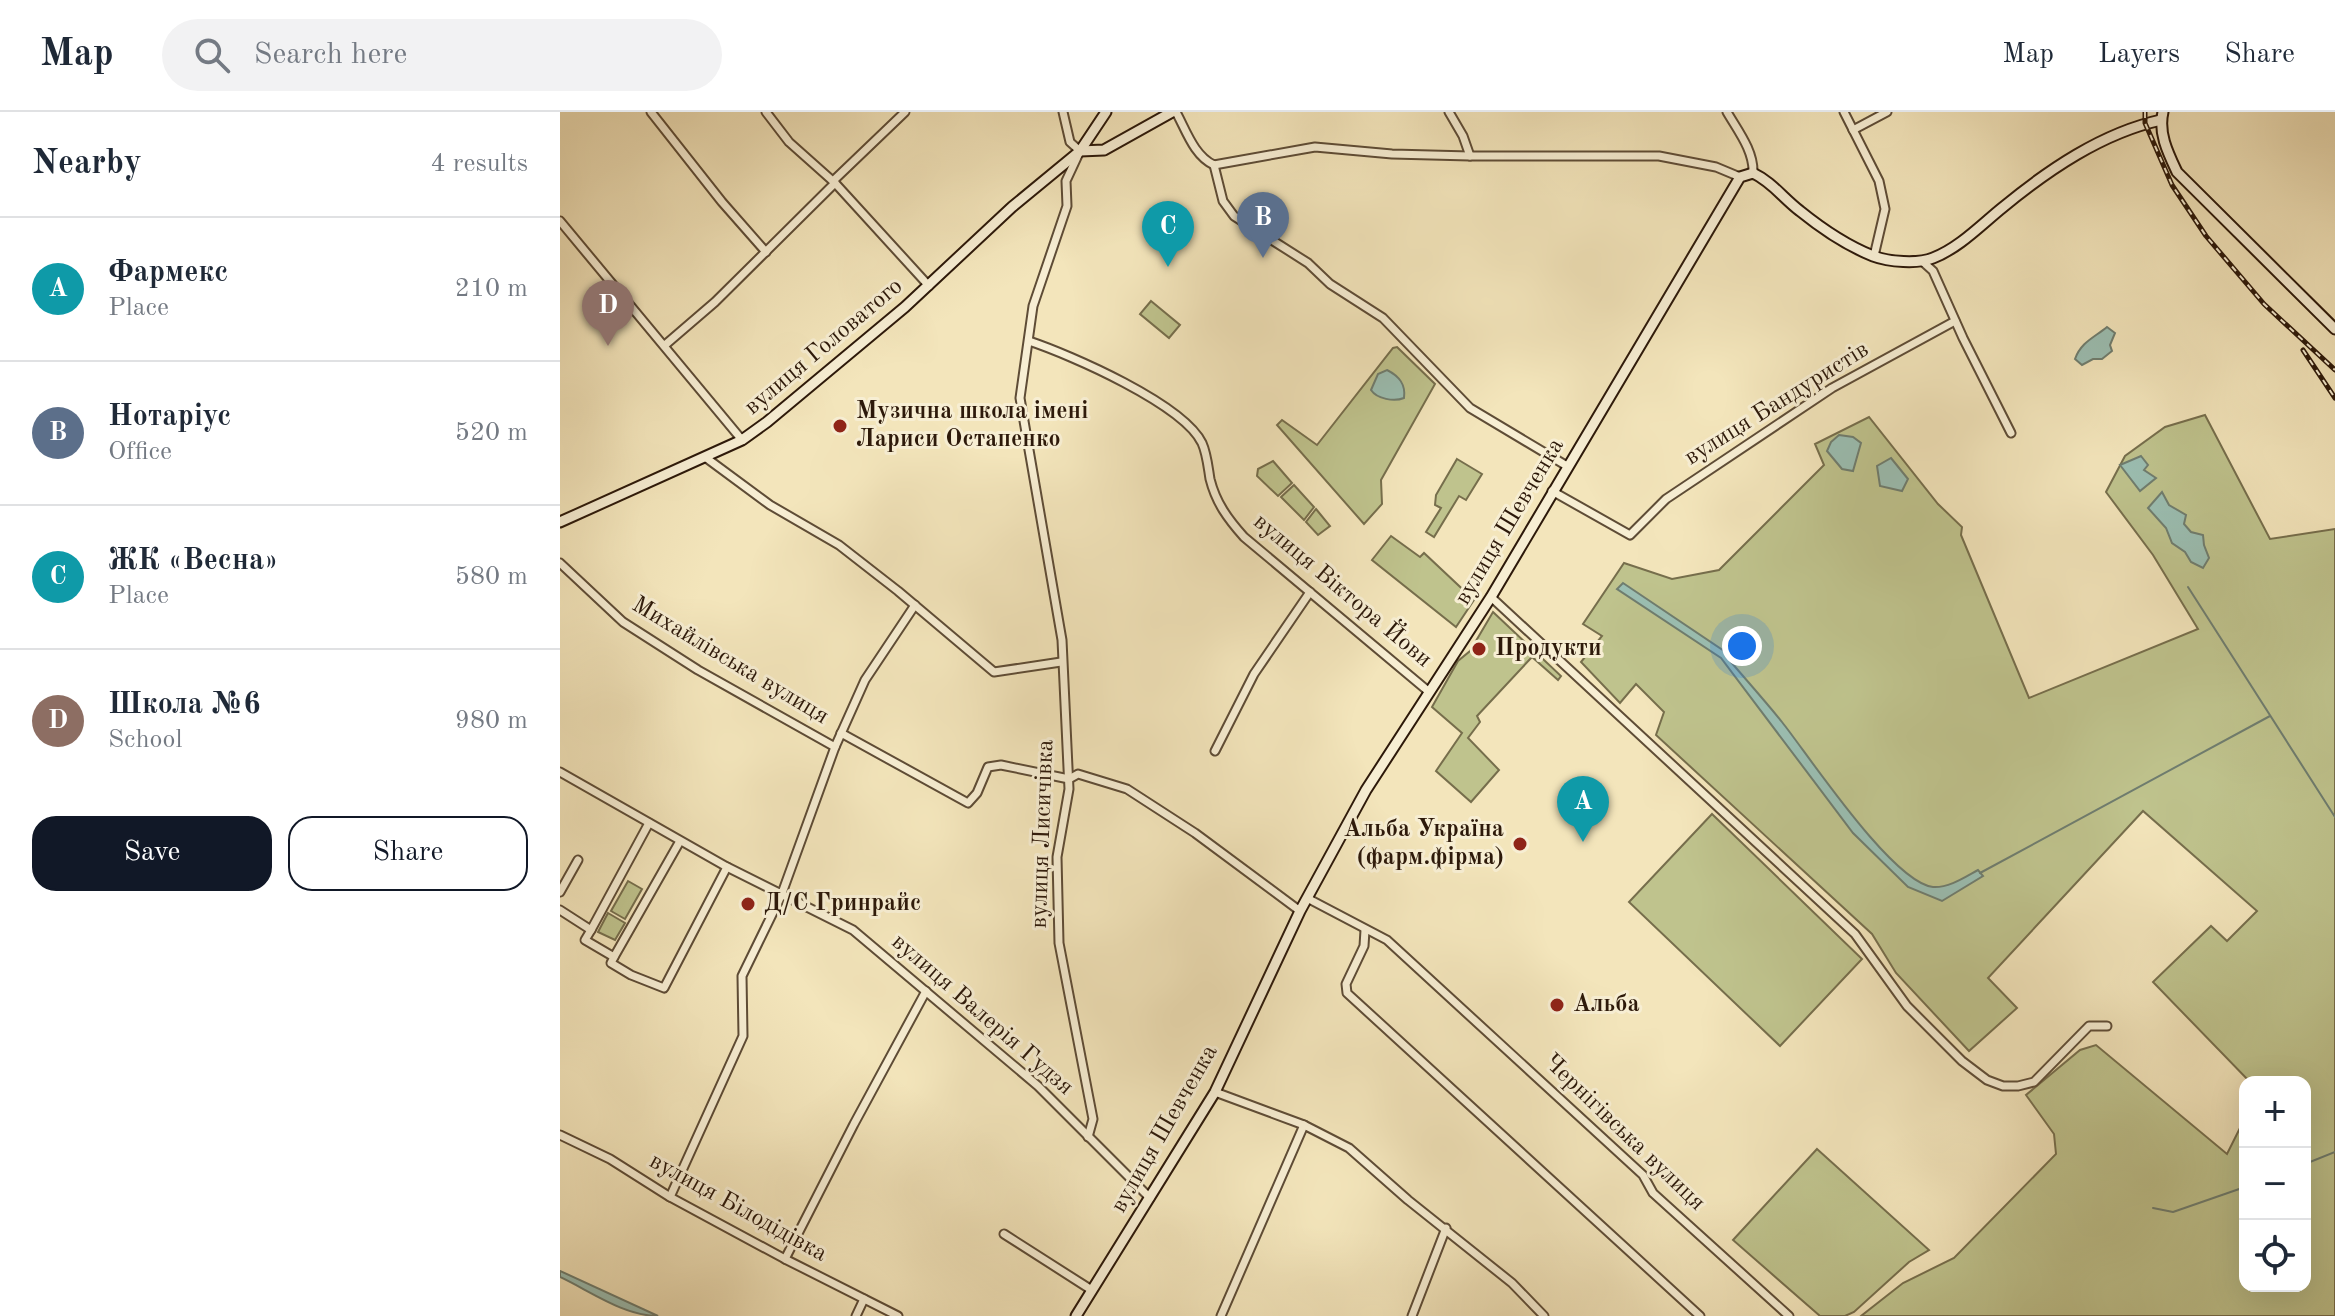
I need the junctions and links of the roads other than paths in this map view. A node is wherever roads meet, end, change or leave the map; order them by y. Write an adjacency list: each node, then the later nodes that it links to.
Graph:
1 (651, 112): 20 (street)
2 (766, 112): 18 (street)
3 (905, 112): 18 (street)
4 (1063, 112): 13 (street)
5 (1106, 112): 13 (main road, вулиця Головатого)
6 (1174, 112): 13 (main road, вулиця Головатого); 15 (street)
7 (1449, 112): 14 (street)
8 (1727, 112): 16 (street)
9 (1844, 112): 12 (street)
10 (1887, 112): 12 (street)
11 (2162, 116): 22 (main road); 25 (main road)
12 (1853, 130): 21 (street)
13 (1080, 151): 23 (main road, вулиця Головатого); 26 (street, вулиця Лисичівка)
14 (1470, 156): 15 (street); 17 (street)
15 (1214, 165): 31 (street)
16 (1753, 173): 17 (main road); 21 (main road)
17 (1740, 177): 31 (main road, вулиця Шевченка)
18 (834, 182): 20 (street); 23 (street)
19 (560, 221): 27 (street)
20 (766, 252): 27 (street)
21 (1874, 256): 22 (main road)
22 (1923, 262): 24 (street)
23 (929, 286): 29 (main road, вулиця Головатого)
24 (1955, 321): 28 (street); 32 (street, вулиця Бандуристів)
25 (2335, 329)
26 (1029, 341): 35 (street, вулиця Віктора Йови); 38 (street, вулиця Лисичівка)
27 (665, 345): 29 (street)
28 (2011, 433)
29 (742, 440): 30 (main road, вулиця Головатого)
30 (705, 457): 33 (main road, вулиця Головатого); 37 (street)
31 (1567, 466): 32 (main road, вулиця Шевченка)
32 (1552, 491): 36 (main road, вулиця Шевченка)
33 (560, 522)
34 (560, 563): 41 (street, Михайлівська вулиця)
35 (1310, 592): 39 (street, вулиця Віктора Йови); 42 (street)
36 (1491, 597): 39 (main road, вулиця Шевченка); 58 (street)
37 (915, 605): 38 (street); 40 (street, Михайлівська вулиця)
38 (1061, 662): 44 (street, вулиця Лисичівка)
39 (1428, 691): 51 (main road, вулиця Шевченка)
40 (841, 733): 41 (street, Михайлівська вулиця); 44 (street, Михайлівська вулиця)
41 (835, 747): 50 (street)
42 (1215, 751)
43 (560, 772): 45 (street, вулиця Валерія Гудзя)
44 (1069, 779): 53 (street); 62 (street, вулиця Лисичівка)
45 (649, 823): 46 (street, вулиця Валерія Гудзя); 54 (street)
46 (680, 841): 48 (street, вулиця Валерія Гудзя); 56 (street)
47 (578, 860): 49 (street)
48 (727, 867): 50 (street, вулиця Валерія Гудзя); 56 (street)
49 (560, 892)
50 (781, 896): 57 (street, вулиця Валерія Гудзя); 63 (street)
51 (1307, 898): 53 (main road, вулиця Шевченка); 55 (street)
52 (560, 910): 54 (street)
53 (1300, 911): 59 (main road, вулиця Шевченка)
54 (591, 930): 56 (street)
55 (1365, 930): 76 (street); 77 (street, Чернігівська вулиця)
56 (614, 957)
57 (926, 991): 62 (street, вулиця Валерія Гудзя); 67 (street)
58 (2107, 1026)
59 (1215, 1092): 60 (street); 64 (main road, вулиця Шевченка)
60 (1304, 1125): 65 (street); 73 (street)
61 (560, 1135): 63 (street, вулиця Білодідівка)
62 (1088, 1137): 64 (street, вулиця Валерія Гудзя)
63 (670, 1197): 67 (street, вулиця Білодідівка)
64 (1150, 1198): 68 (main road, вулиця Шевченка)
65 (1446, 1228): 74 (street); 75 (street)
66 (1004, 1234): 68 (street)
67 (785, 1259): 69 (street, вулиця Білодідівка)
68 (1090, 1289): 72 (main road, вулиця Шевченка)
69 (864, 1299): 70 (street); 71 (street, вулиця Білодідівка)
70 (856, 1316)
71 (898, 1316)
72 (1076, 1316)
73 (1221, 1316)
74 (1412, 1316)
75 (1544, 1316)
76 (1700, 1316)
77 (1789, 1316)

